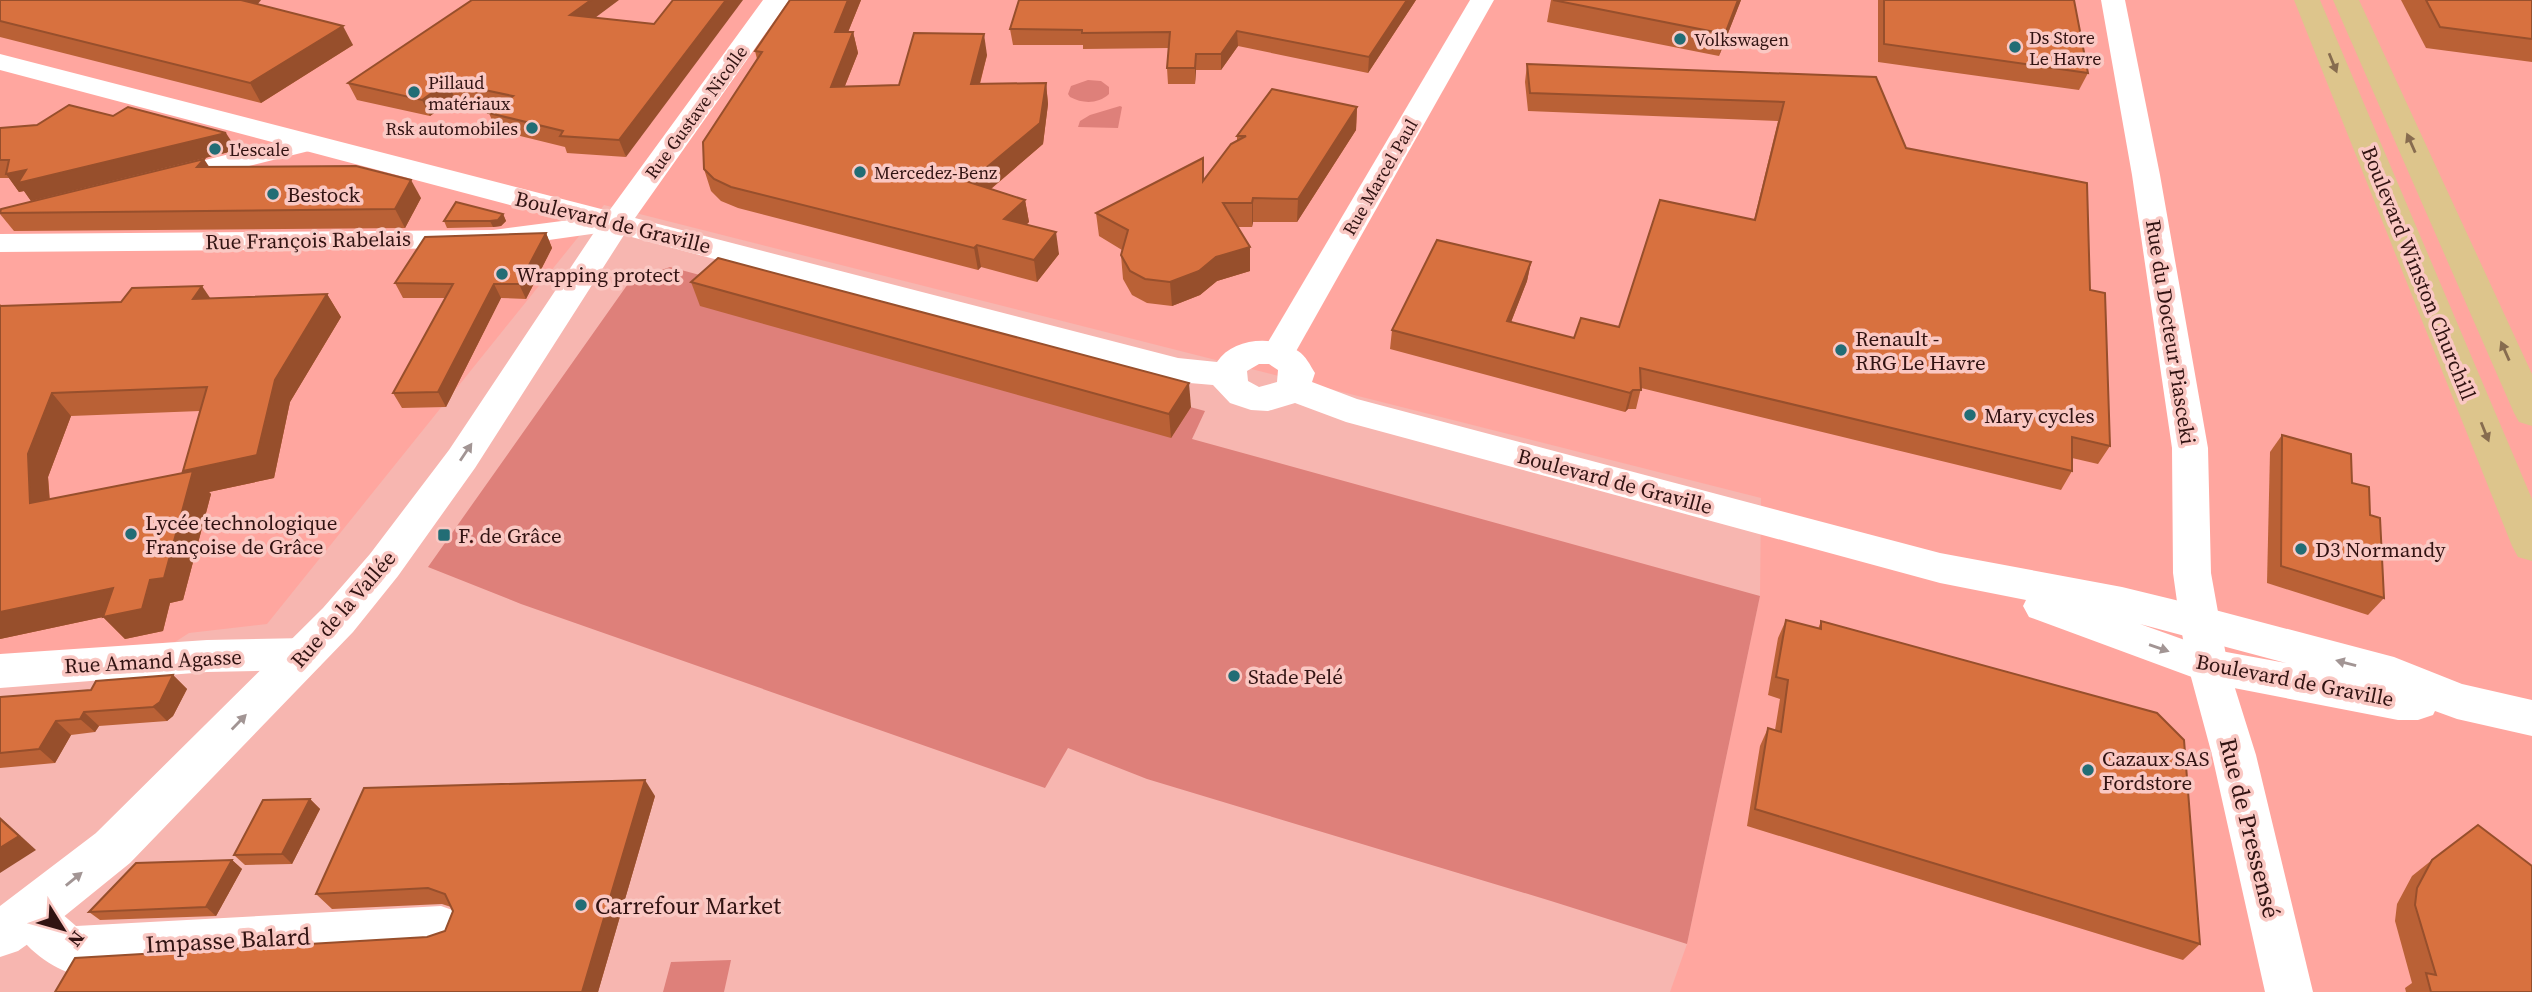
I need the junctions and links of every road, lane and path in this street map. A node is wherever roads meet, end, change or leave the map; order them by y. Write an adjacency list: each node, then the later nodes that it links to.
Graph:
1 (776, 0): 9 (street, Rue Gustave Nicolle)
2 (1482, 0): 11 (street, Rue Marcel Paul)
3 (2112, 0): 15 (street, Rue du Docteur Piasceki)
4 (2307, 0): 13 (main road, Boulevard Winston Churchill, one-way to 13)
5 (2346, 0): 12 (main road, Boulevard Winston Churchill, one-way to 5)
6 (0, 62): 7 (street, Boulevard de Graville)
7 (307, 143): 8 (street); 9 (street, Boulevard de Graville)
8 (132, 187)
9 (616, 223): 10 (street, Rue François Rabelais); 11 (street, Boulevard de Graville); 16 (street, Rue de la Vallée, one-way to 9)
10 (4, 226)
11 (1285, 371): 14 (street, Boulevard de Graville)
12 (2532, 413)
13 (2532, 546)
14 (1940, 568): 15 (street, Boulevard de Graville); 17 (street, Boulevard de Graville, one-way to 17)
15 (2200, 623): 17 (street, Rue du Docteur Piasceki); 19 (street, Boulevard de Graville, one-way to 15)
16 (306, 654): 18 (street, Rue Amand Agasse); 21 (street, Rue de la Vallée, one-way to 16)
17 (2208, 666): 19 (street, Boulevard de Graville); 23 (street, Rue de Pressensé)
18 (0, 671)
19 (2456, 701): 20 (street, Boulevard de Graville)
20 (2532, 718)
21 (14, 924): 22 (street, Impasse Balard)
22 (441, 929)
23 (2289, 992)

